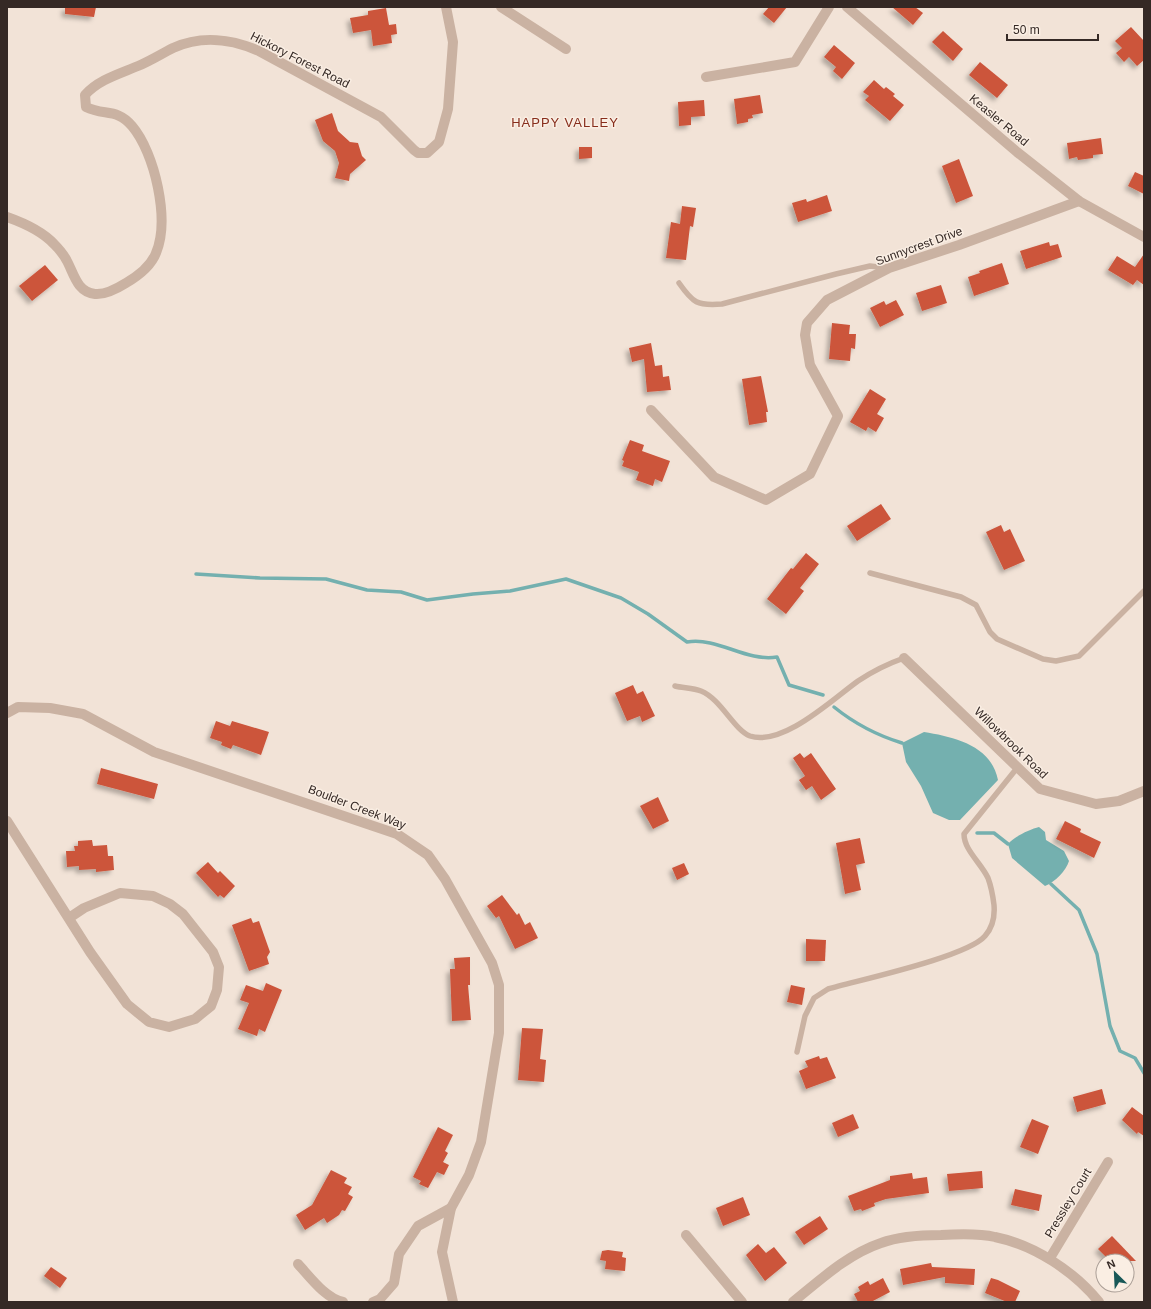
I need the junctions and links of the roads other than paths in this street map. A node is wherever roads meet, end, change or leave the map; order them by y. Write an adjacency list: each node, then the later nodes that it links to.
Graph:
1 (446, 7): 8 (street, Hickory Forest Road)
2 (501, 7): 5 (street)
3 (829, 7): 6 (street)
4 (847, 7): 7 (street, Keasler Road)
5 (566, 49)
6 (706, 77)
7 (1079, 201): 9 (street, Keasler Road); 10 (street, Sunnycrest Drive)
8 (7, 218)
9 (1144, 237)
10 (889, 268): 11 (lane); 12 (street, Sunnycrest Drive)
11 (680, 283)
12 (651, 410)
13 (870, 573): 14 (lane)
14 (1144, 591)
15 (904, 658): 16 (lane); 18 (street, Willowbrook Road)
16 (675, 686)
17 (7, 713): 24 (street, Boulder Creek Way)
18 (1017, 768): 19 (street, Willowbrook Road); 22 (lane)
19 (1144, 791)
20 (7, 821): 21 (street)
21 (69, 918): 21 (street)
22 (797, 1052)
23 (1108, 1162): 26 (street, Pressley Court)
24 (451, 1208): 29 (street); 30 (street, Boulder Creek Way)
25 (686, 1235): 31 (street)
26 (1050, 1258): 32 (street); 33 (street)
27 (298, 1264): 28 (street)
28 (343, 1302)
29 (373, 1302)
30 (453, 1302)
31 (742, 1302)
32 (794, 1302)
33 (1099, 1302)

